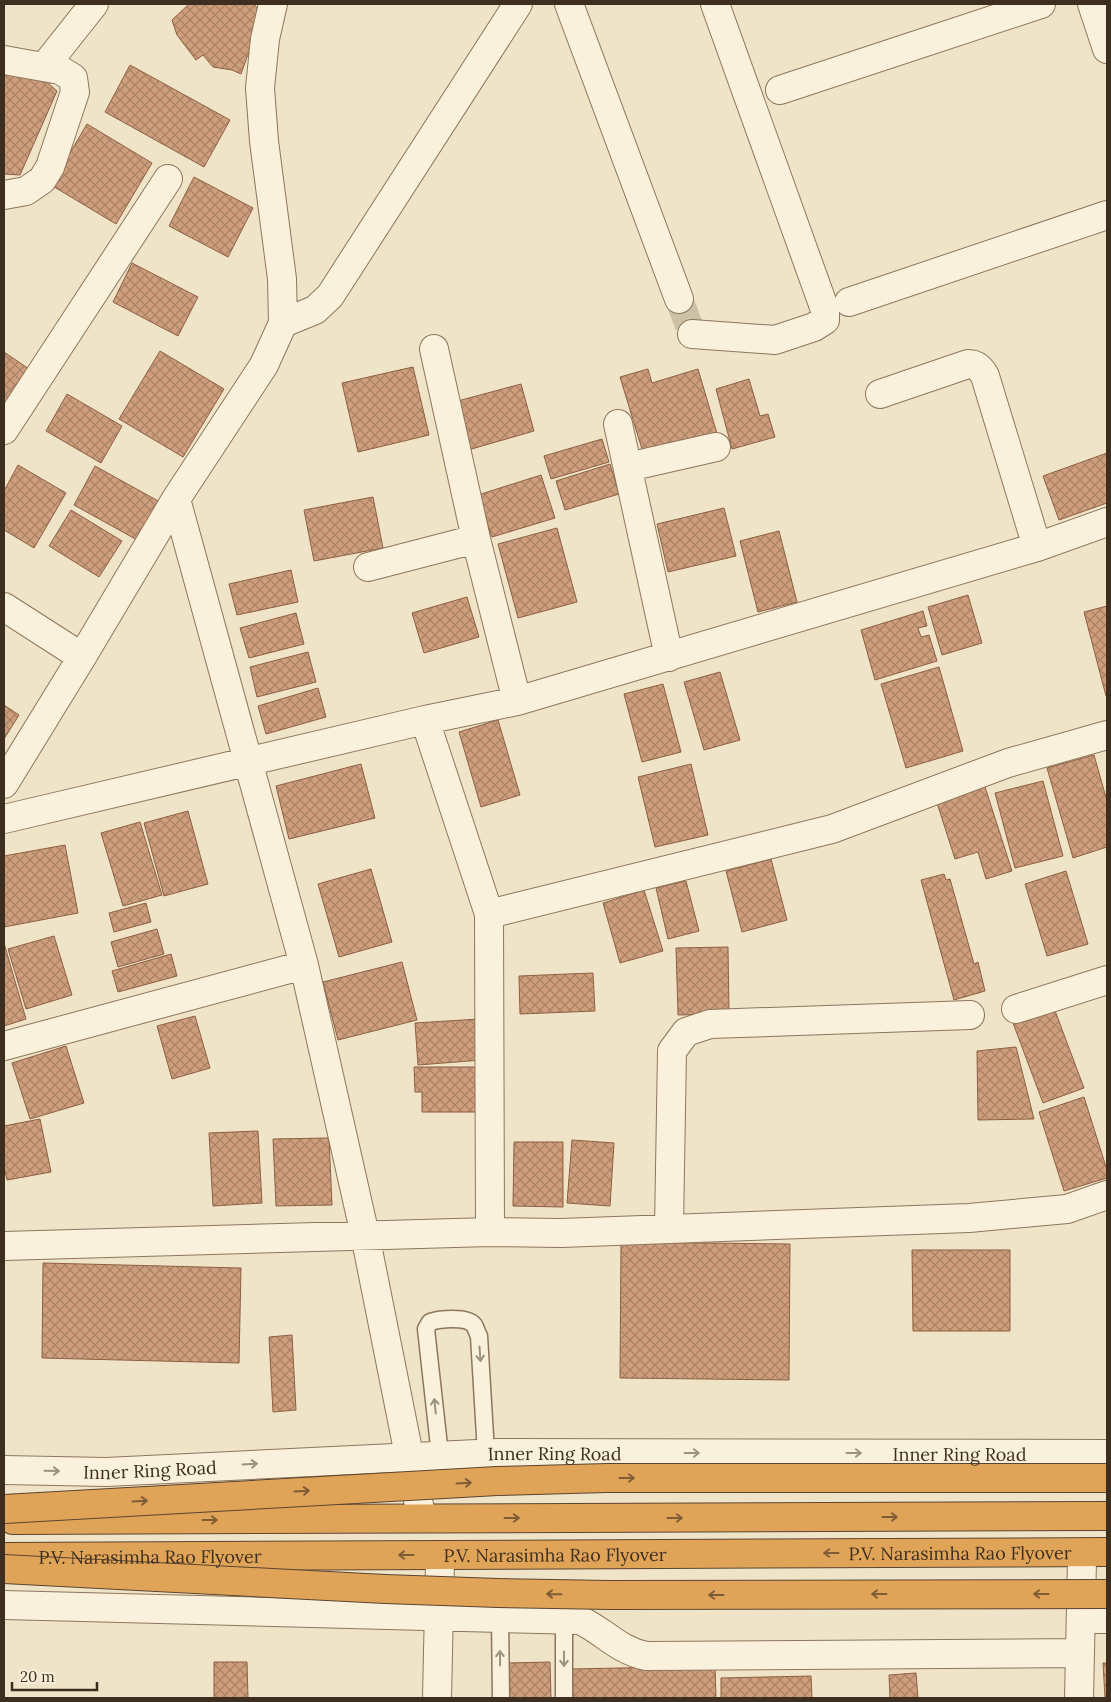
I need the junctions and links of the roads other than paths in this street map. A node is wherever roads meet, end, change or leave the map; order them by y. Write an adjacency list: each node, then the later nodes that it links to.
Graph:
1 (94, 4): 10 (street)
2 (273, 4): 17 (street)
3 (518, 4): 17 (street)
4 (569, 4): 15 (street)
5 (715, 4): 18 (street)
6 (1042, 4): 11 (street)
7 (1092, 4): 8 (street)
8 (1107, 50)
9 (4, 60): 10 (street)
10 (44, 67): 13 (street)
11 (780, 90)
12 (168, 179): 22 (street)
13 (4, 195)
14 (1107, 215): 16 (street)
15 (680, 299)
16 (849, 302)
17 (282, 323): 25 (street)
18 (692, 334)
19 (434, 349): 27 (street)
20 (880, 394): 28 (street)
21 (618, 424): 24 (street)
22 (4, 430)
23 (716, 447): 24 (street)
24 (628, 467): 32 (street)
25 (176, 499): 31 (street); 36 (street)
26 (1107, 522): 28 (street)
27 (476, 539): 29 (street); 33 (street)
28 (1038, 547): 32 (street)
29 (368, 567)
30 (4, 607): 31 (street)
31 (82, 657): 37 (street)
32 (669, 657): 33 (street)
33 (517, 701): 34 (street)
34 (425, 720): 36 (street); 39 (street)
35 (1107, 735): 39 (street)
36 (247, 762): 38 (street); 40 (street)
37 (4, 784)
38 (4, 819)
39 (489, 914): 47 (street)
40 (304, 965): 44 (street); 48 (street)
41 (1107, 980): 42 (street)
42 (1016, 1009)
43 (970, 1015): 46 (street)
44 (4, 1046)
45 (1107, 1195): 46 (street)
46 (669, 1228): 47 (street)
47 (490, 1232): 48 (street)
48 (365, 1235): 49 (street); 53 (street)
49 (4, 1246)
50 (486, 1453): 51 (street, Inner Ring Road, one-way to 51); 52 (street, Inner Ring Road); 52 (lane, one-way to 50)
51 (1107, 1454)
52 (440, 1455): 53 (street, Inner Ring Road)
53 (410, 1456): 54 (street, Inner Ring Road, one-way to 53); 57 (street)
54 (4, 1470)
55 (1107, 1478): 56 (highway, one-way to 55, bridge)
56 (4, 1509)
57 (420, 1510)
58 (1107, 1516): 59 (highway, P.V. Narasimha Rao Flyover, one-way to 58)
59 (4, 1520)
60 (4, 1556): 61 (highway, P.V. Narasimha Rao Flyover, one-way to 60)
61 (1095, 1556): 69 (street)
62 (440, 1562): 66 (street)
63 (4, 1568): 64 (highway, one-way to 63, bridge)
64 (1107, 1594)
65 (4, 1605): 66 (street)
66 (439, 1616): 67 (street); 71 (street)
67 (500, 1618): 68 (street); 72 (lane, one-way to 67)
68 (564, 1619): 70 (street); 73 (lane, one-way to 73)
69 (1094, 1619): 70 (street)
70 (1080, 1653): 74 (street)
71 (437, 1698)
72 (501, 1698)
73 (564, 1698)
74 (1080, 1698)

